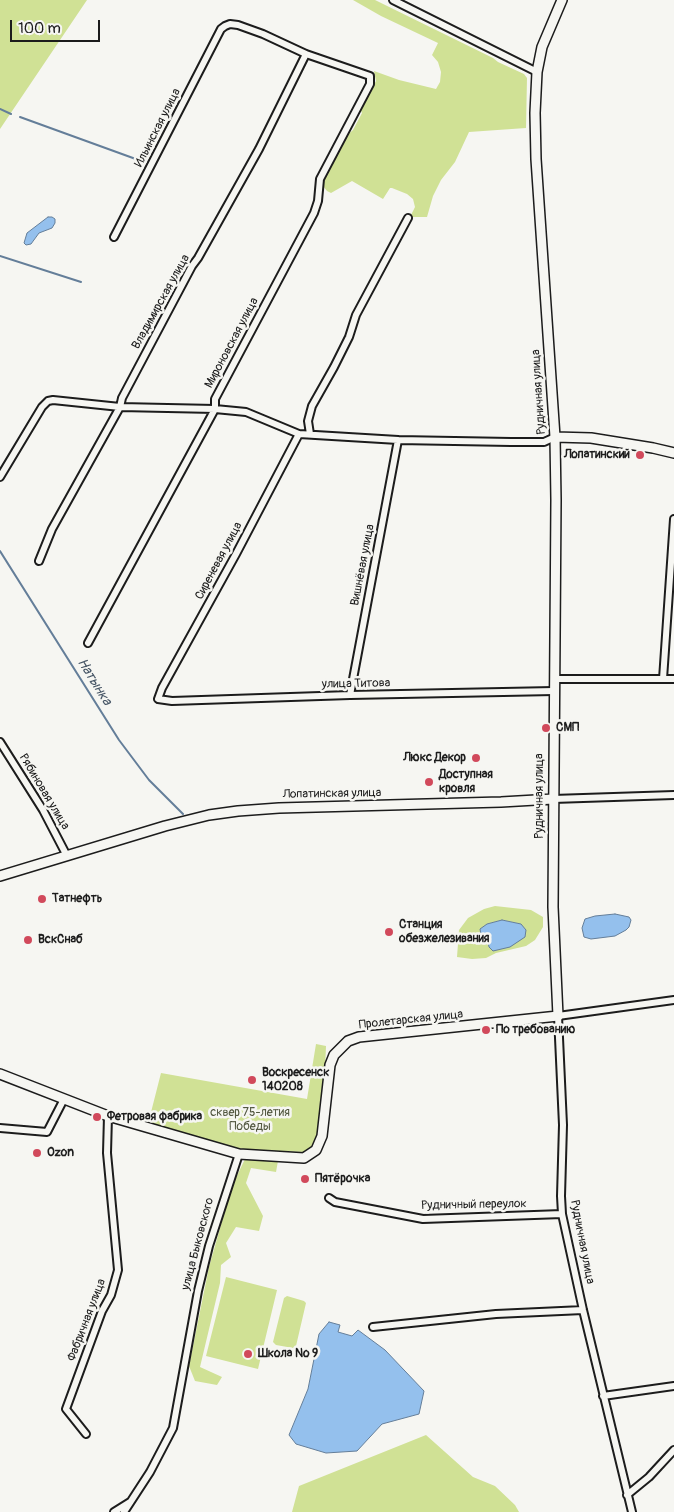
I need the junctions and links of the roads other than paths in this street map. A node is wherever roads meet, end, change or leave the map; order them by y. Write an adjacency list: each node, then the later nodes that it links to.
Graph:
1 (393, 0): 4 (street)
2 (562, 0): 4 (street, Рудничная улица)
3 (306, 54): 6 (street, Ильинская улица); 7 (street, Владимирская улица); 8 (street, Мироновская улица)
4 (537, 72): 11 (street, Рудничная улица)
5 (408, 218): 10 (street)
6 (114, 237)
7 (120, 406): 8 (street); 14 (street); 16 (street, Владимирская улица)
8 (215, 409): 9 (street); 17 (street, Мироновская улица)
9 (299, 434): 10 (street); 23 (street, Сиреневая улица)
10 (310, 434): 12 (street)
11 (554, 437): 12 (street); 13 (street); 18 (street, Рудничная улица)
12 (398, 440): 22 (street, Вишнёвая улица)
13 (674, 453)
14 (0, 477)
15 (674, 519): 19 (street)
16 (38, 560)
17 (88, 643)
18 (555, 679): 19 (street); 21 (street, Рудничная улица)
19 (663, 679): 20 (street)
20 (674, 679)
21 (554, 691): 22 (street, улица Титова); 26 (street, Рудничная улица)
22 (350, 695): 23 (street, улица Титова)
23 (158, 699)
24 (0, 742): 27 (street, Рябиновая улица)
25 (674, 795): 26 (street, Лопатинская улица)
26 (553, 799): 27 (street, Лопатинская улица); 30 (street, Рудничная улица)
27 (67, 856): 28 (street, Лопатинская улица)
28 (0, 876)
29 (674, 1000): 30 (street, Пролетарская улица)
30 (558, 1016): 35 (street, Пролетарская улица); 37 (street, Рудничная улица)
31 (0, 1074): 32 (street)
32 (64, 1099): 33 (street); 34 (street)
33 (108, 1116): 35 (street); 42 (street, Фабричная улица)
34 (0, 1128)
35 (239, 1154): 45 (street, улица Быковского)
36 (329, 1198): 37 (street, Рудничный переулок)
37 (562, 1214): 38 (street, Рудничная улица)
38 (583, 1310): 39 (street); 41 (street, Рудничная улица)
39 (373, 1327)
40 (674, 1386): 41 (street)
41 (603, 1396): 44 (street, Рудничная улица)
42 (86, 1434)
43 (674, 1450): 44 (street)
44 (627, 1496): 48 (street, Рудничная улица)
45 (131, 1501): 46 (street); 47 (street, улица Быковского)
46 (114, 1512)
47 (124, 1512)
48 (632, 1512)

